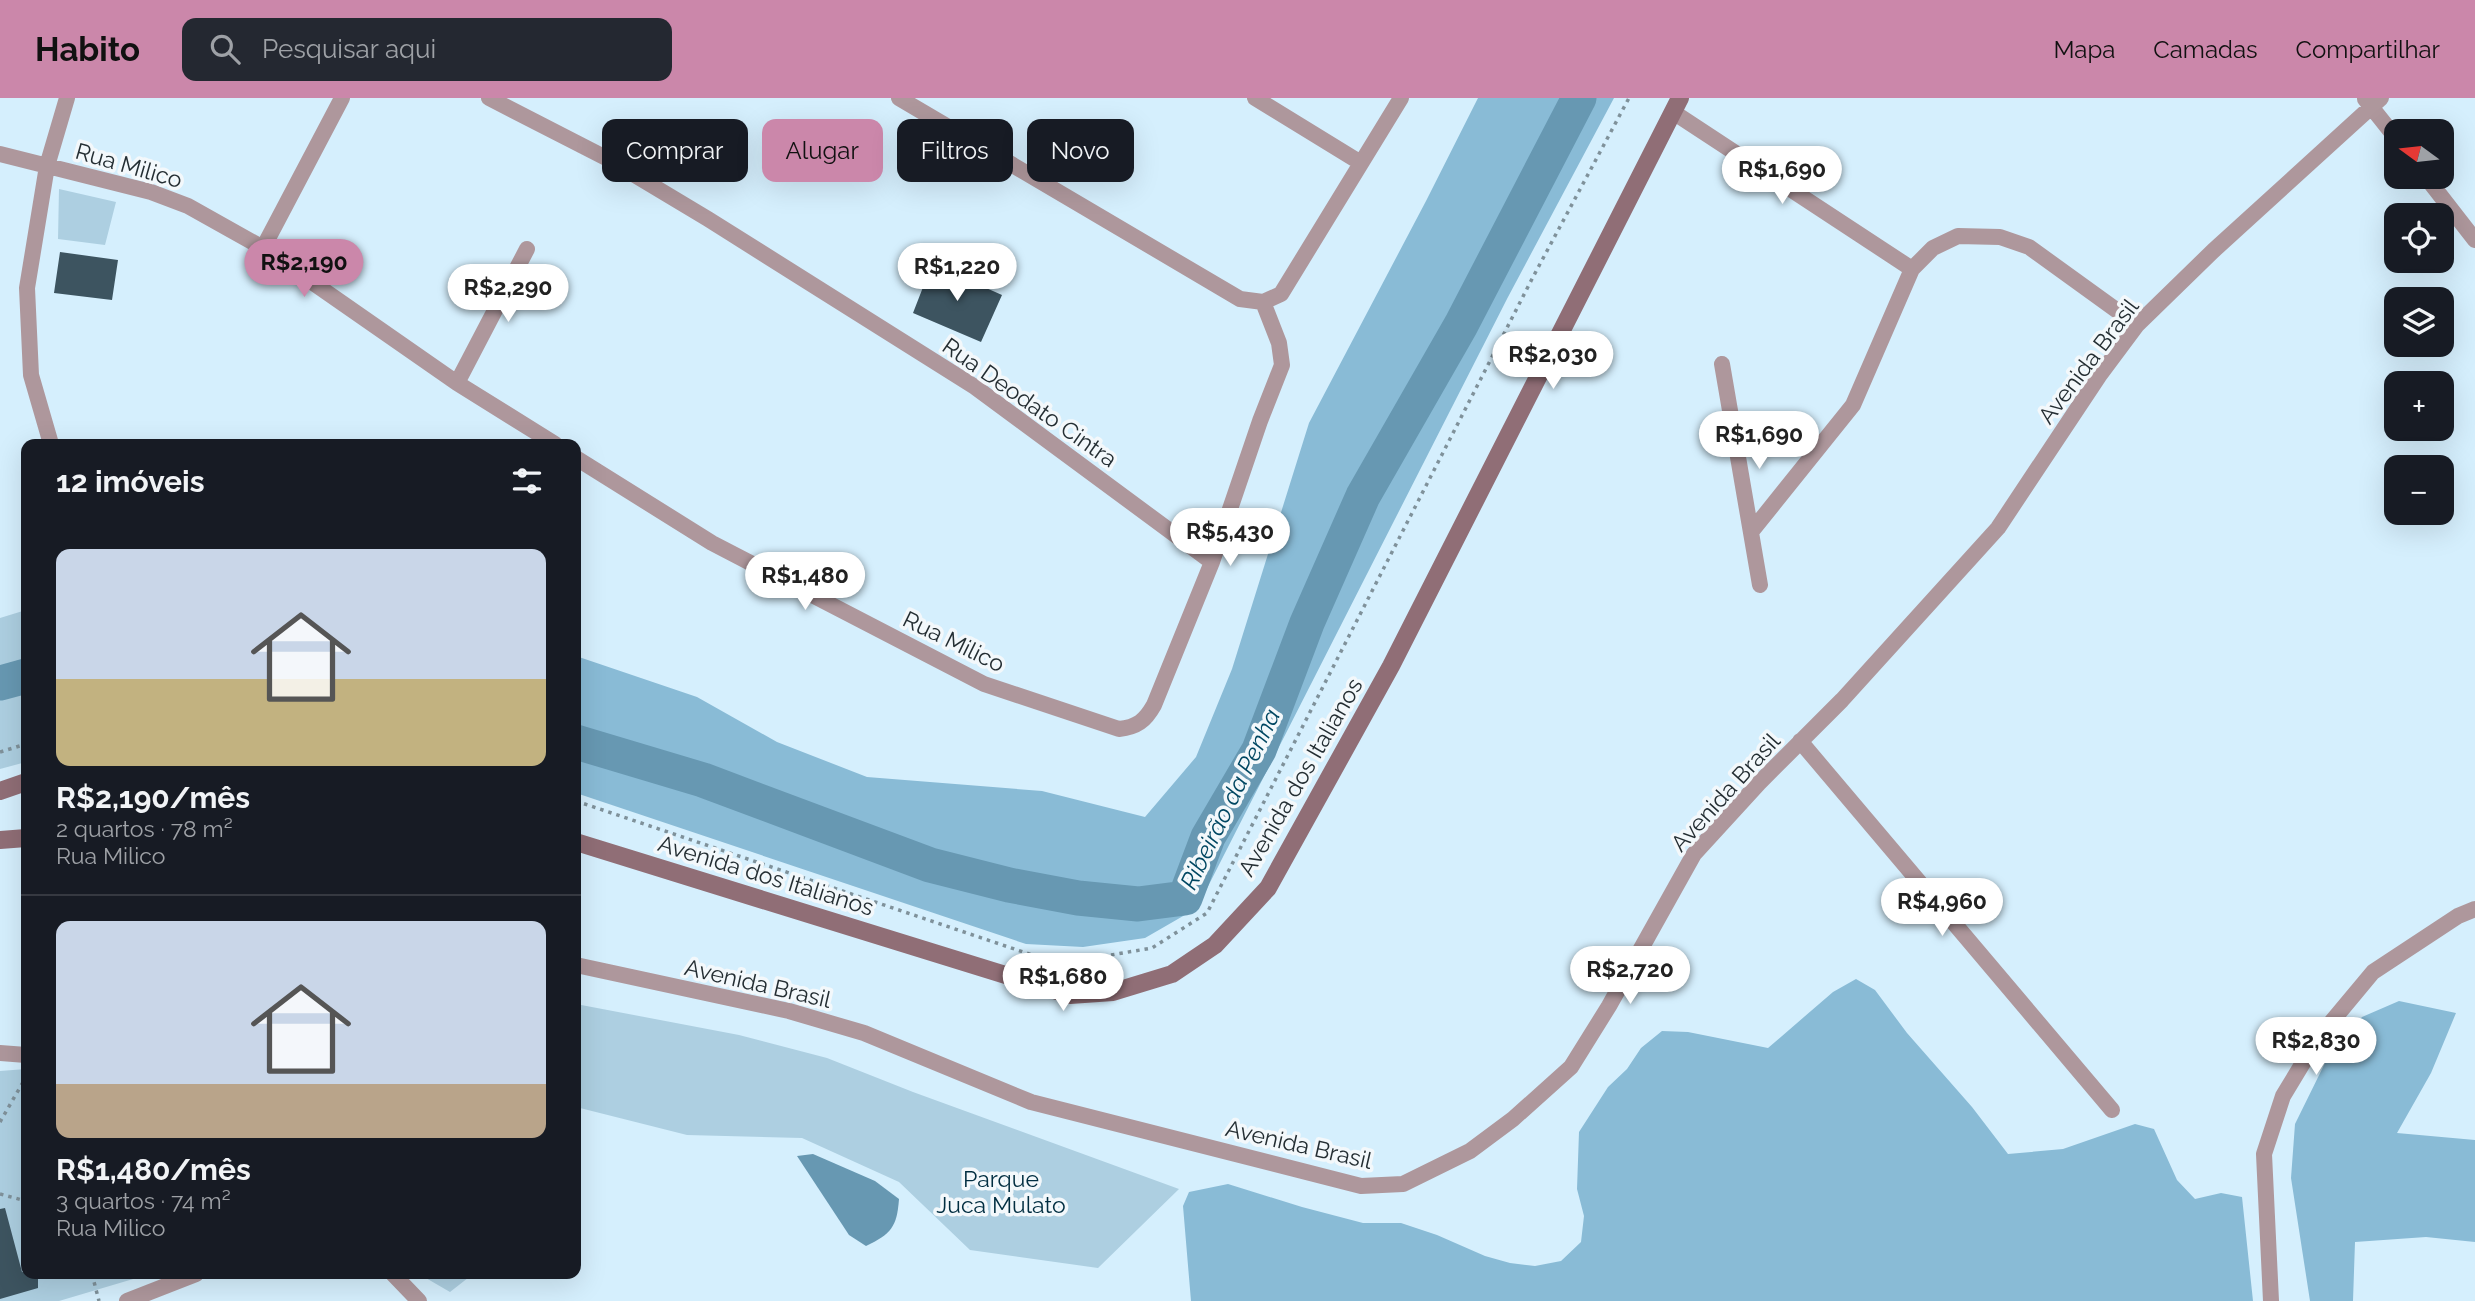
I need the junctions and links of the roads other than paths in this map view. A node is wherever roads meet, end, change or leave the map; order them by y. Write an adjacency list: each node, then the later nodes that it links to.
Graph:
1 (67, 98): 12 (street)
2 (342, 98): 15 (street)
3 (489, 98): 26 (street, Rua Deodato Cintra)
4 (899, 98): 18 (street)
5 (1255, 98): 11 (street)
6 (1401, 98): 11 (street)
7 (2372, 101): 9 (street); 19 (street, Avenida Brasil)
8 (1676, 105): 17 (street); 33 (main road, Avenida dos Italianos)
9 (2384, 120)
10 (0, 154): 12 (street, Rua Milico)
11 (1361, 163): 18 (street)
12 (47, 166): 15 (street, Rua Milico); 22 (street)
13 (2435, 189): 14 (street)
14 (2475, 240)
15 (263, 248): 21 (street, Rua Milico)
16 (527, 249): 21 (street)
17 (1912, 269): 19 (street); 25 (street)
18 (1263, 302): 26 (street, Rua Milico)
19 (2137, 325): 28 (street, Avenida Brasil)
20 (1722, 364): 25 (street)
21 (457, 383): 23 (street, Rua Milico)
22 (50, 439)
23 (547, 439)
24 (581, 461): 26 (street, Rua Milico)
25 (1751, 532): 27 (street)
26 (1212, 562)
27 (1760, 585)
28 (1800, 741): 35 (street, Avenida Brasil); 38 (street)
29 (21, 784): 30 (main road)
30 (0, 790)
31 (21, 838): 32 (main road)
32 (0, 840)
33 (581, 844)
34 (2475, 909): 43 (street)
35 (581, 966)
36 (0, 1054): 37 (street)
37 (21, 1055)
38 (2112, 1110)
39 (183, 1279): 41 (street)
40 (398, 1279): 42 (street)
41 (127, 1301)
42 (419, 1301)
43 (2271, 1301)

